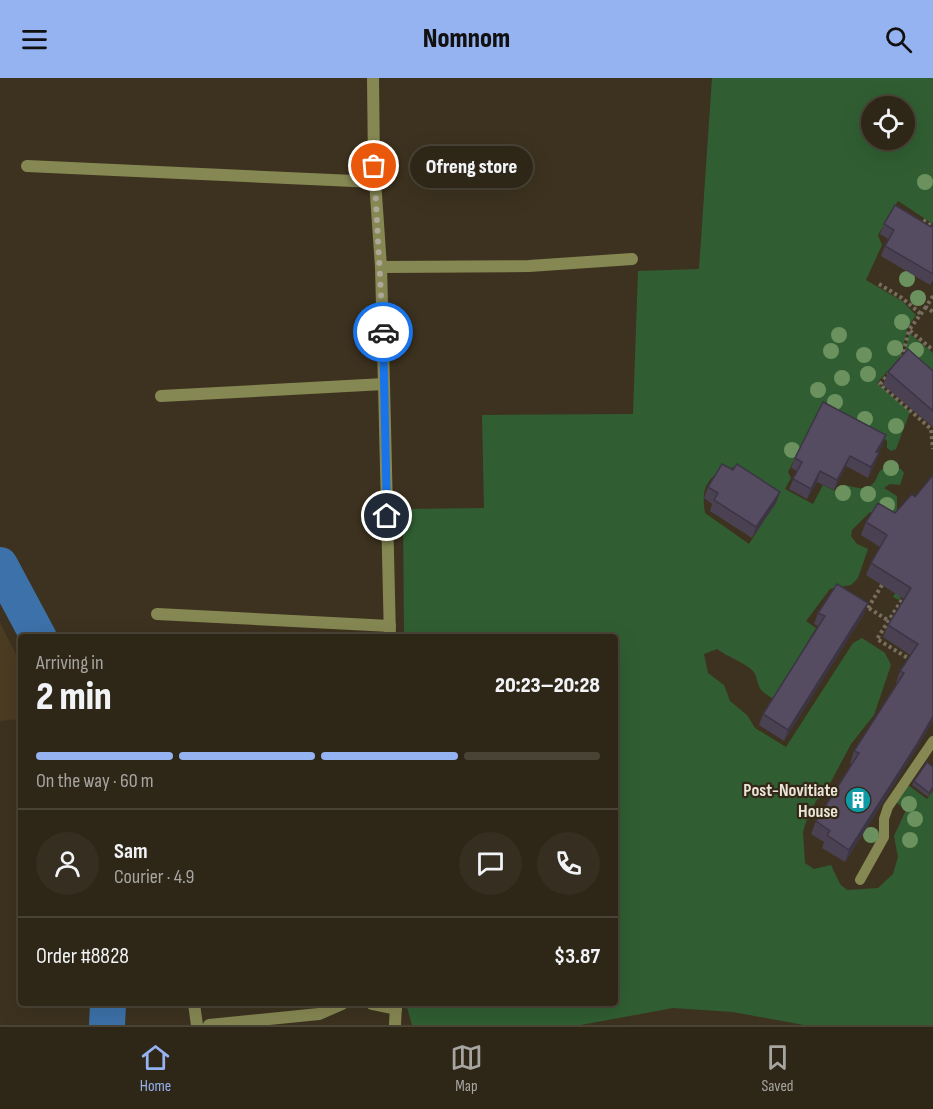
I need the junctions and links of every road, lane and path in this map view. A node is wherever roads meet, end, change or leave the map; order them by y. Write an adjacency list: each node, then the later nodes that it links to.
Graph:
1 (373, 78): 3 (street)
2 (27, 166): 3 (street)
3 (376, 182): 7 (street)
4 (933, 227): 5 (path)
5 (917, 231)
6 (632, 259): 7 (street)
7 (381, 267): 17 (street)
8 (879, 284): 12 (path)
9 (933, 296): 10 (path)
10 (926, 307): 11 (path); 12 (path)
11 (933, 312)
12 (921, 314): 13 (path)
13 (909, 330): 14 (path); 15 (path)
14 (933, 350)
15 (902, 359)
16 (894, 367): 19 (path)
17 (384, 384): 18 (street); 26 (street)
18 (161, 396)
19 (933, 448)
20 (882, 585): 23 (path)
21 (908, 591): 25 (path)
22 (860, 603): 23 (path)
23 (868, 608): 25 (path)
24 (157, 614): 26 (street)
25 (889, 621): 27 (path)
26 (390, 632)
27 (915, 663)
28 (933, 741): 29 (lane)
29 (860, 880)
30 (194, 1006): 33 (street)
31 (337, 1006): 34 (street)
32 (396, 1006): 35 (street)
33 (197, 1025)
34 (209, 1025)
35 (395, 1025)

